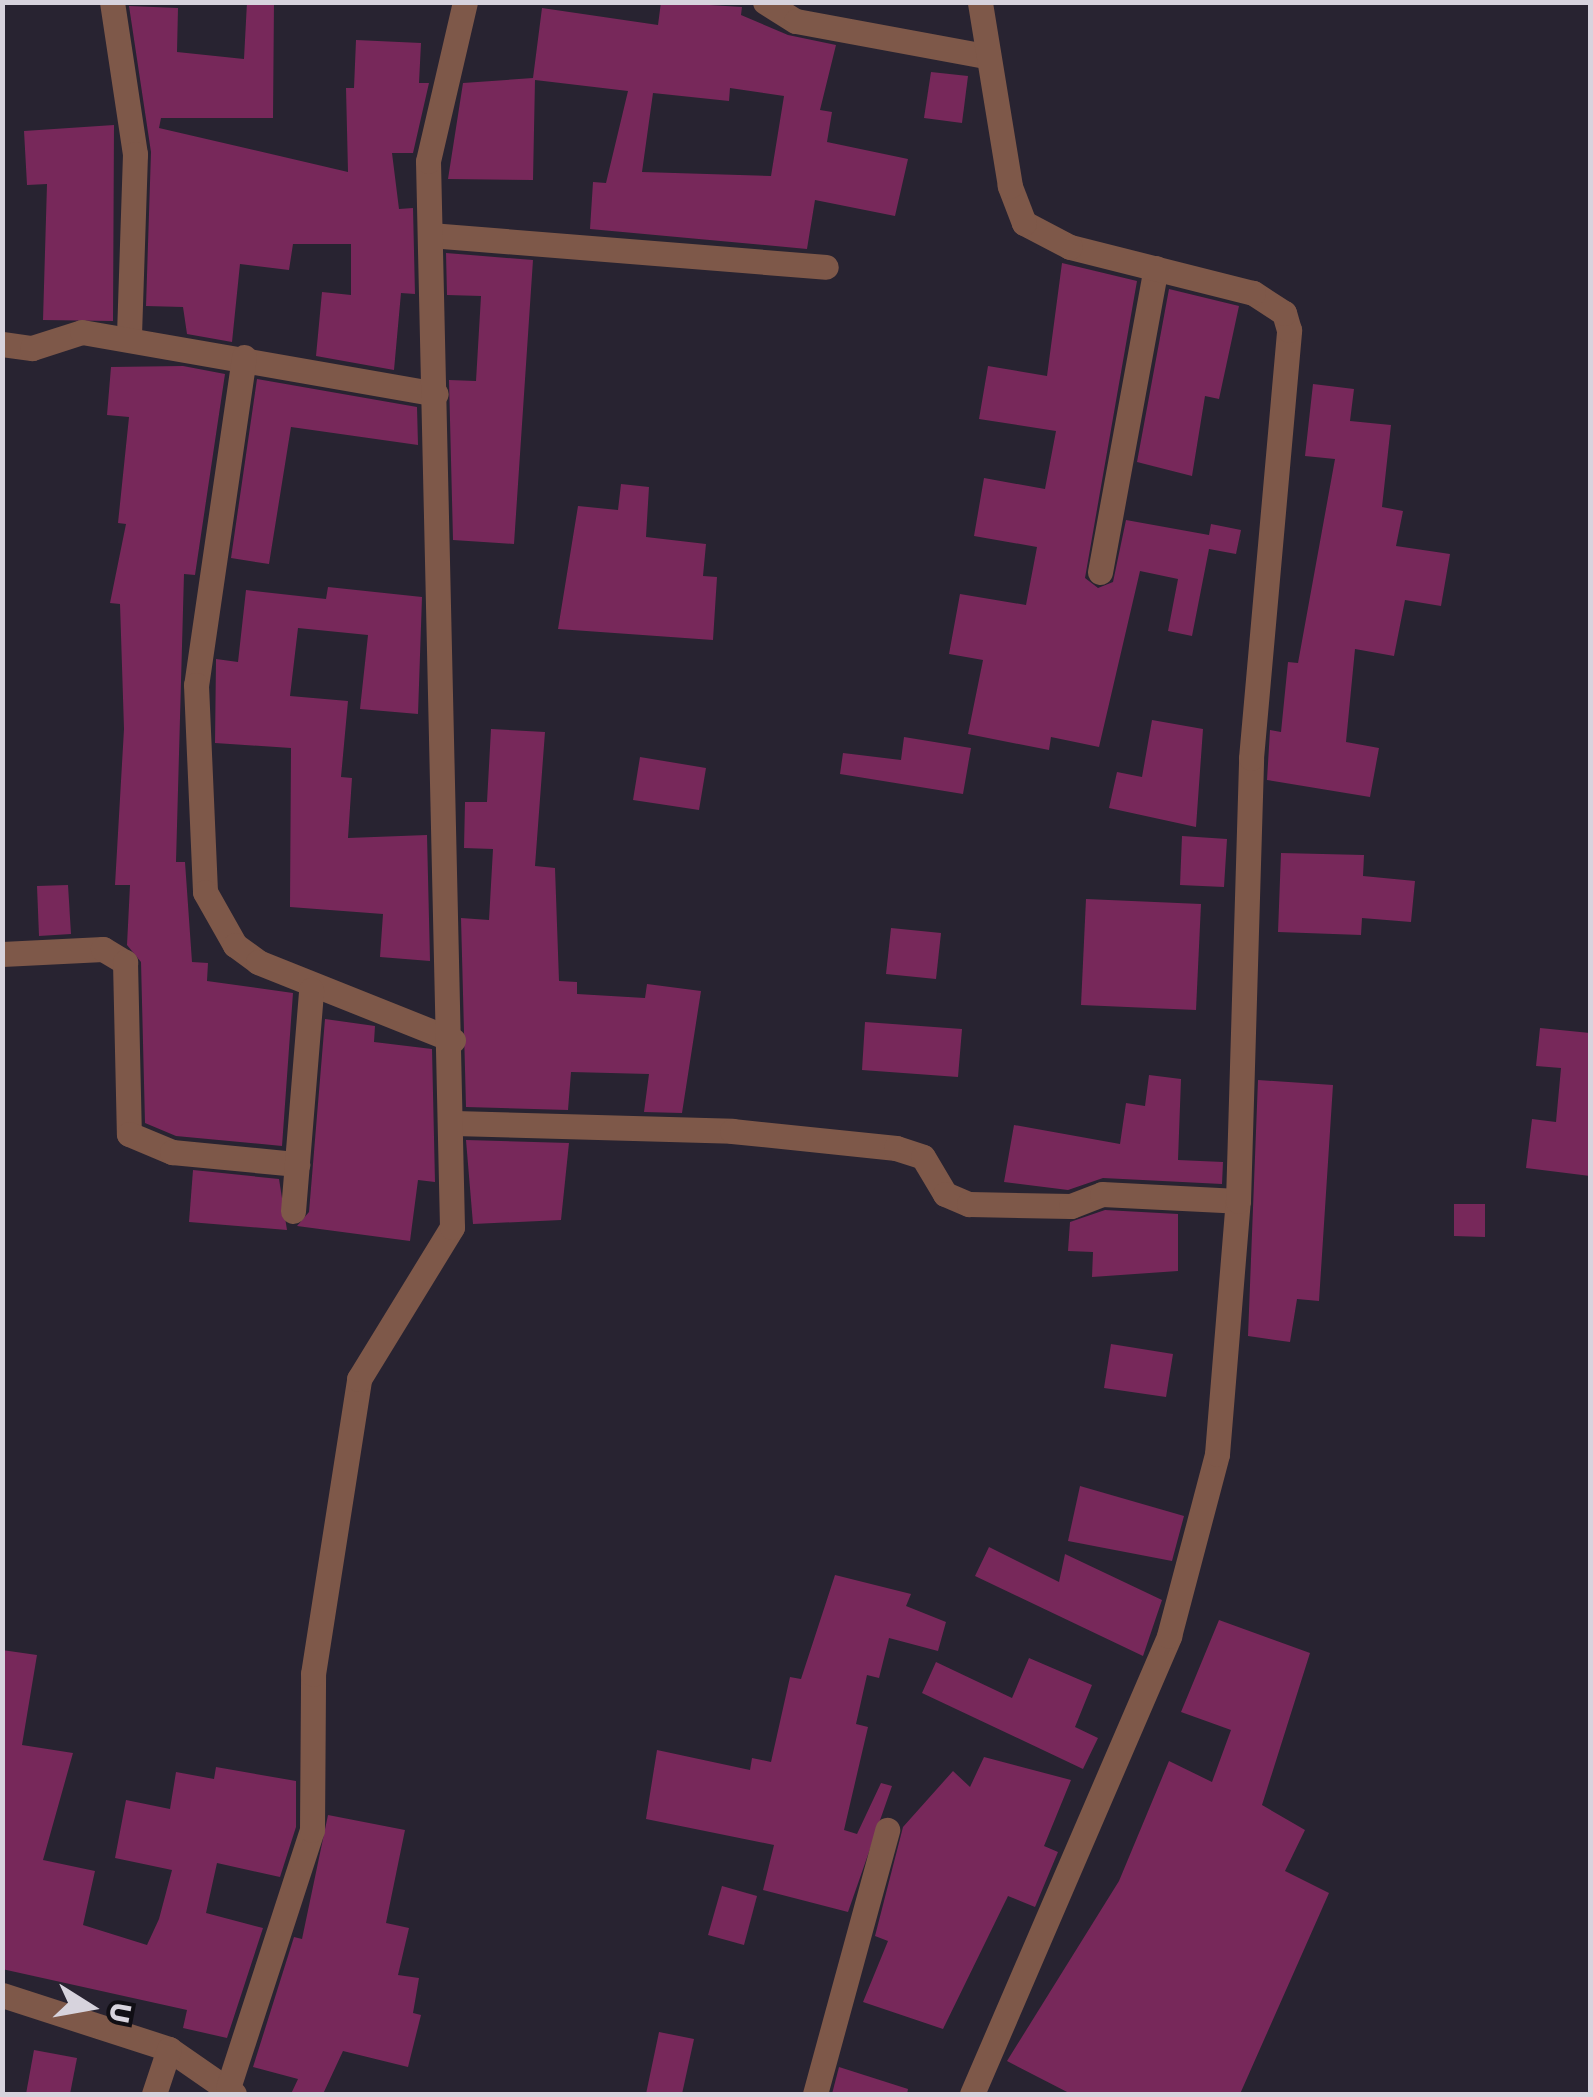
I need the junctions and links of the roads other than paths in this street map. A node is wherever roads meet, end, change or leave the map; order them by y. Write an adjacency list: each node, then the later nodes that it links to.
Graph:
1 (112, 2): 9 (street)
2 (465, 2): 6 (street)
3 (765, 2): 5 (street)
4 (980, 2): 5 (street)
5 (984, 56): 8 (street)
6 (430, 236): 7 (street); 12 (street)
7 (826, 268)
8 (1156, 268): 13 (street); 19 (street)
9 (129, 337): 10 (street); 11 (street)
10 (2, 344)
11 (244, 357): 12 (street); 15 (street)
12 (436, 394): 16 (street)
13 (1100, 572)
14 (2, 954): 18 (street)
15 (311, 990): 16 (street); 18 (street)
16 (452, 1040): 17 (street)
17 (454, 1123): 19 (street); 24 (street)
18 (297, 1164): 20 (street)
19 (1238, 1201): 27 (street)
20 (293, 1211)
21 (887, 1830): 26 (street)
22 (2, 1996): 23 (street)
23 (169, 2050): 24 (street); 25 (street)
24 (231, 2091)
25 (154, 2094)
26 (815, 2094)
27 (972, 2094)

